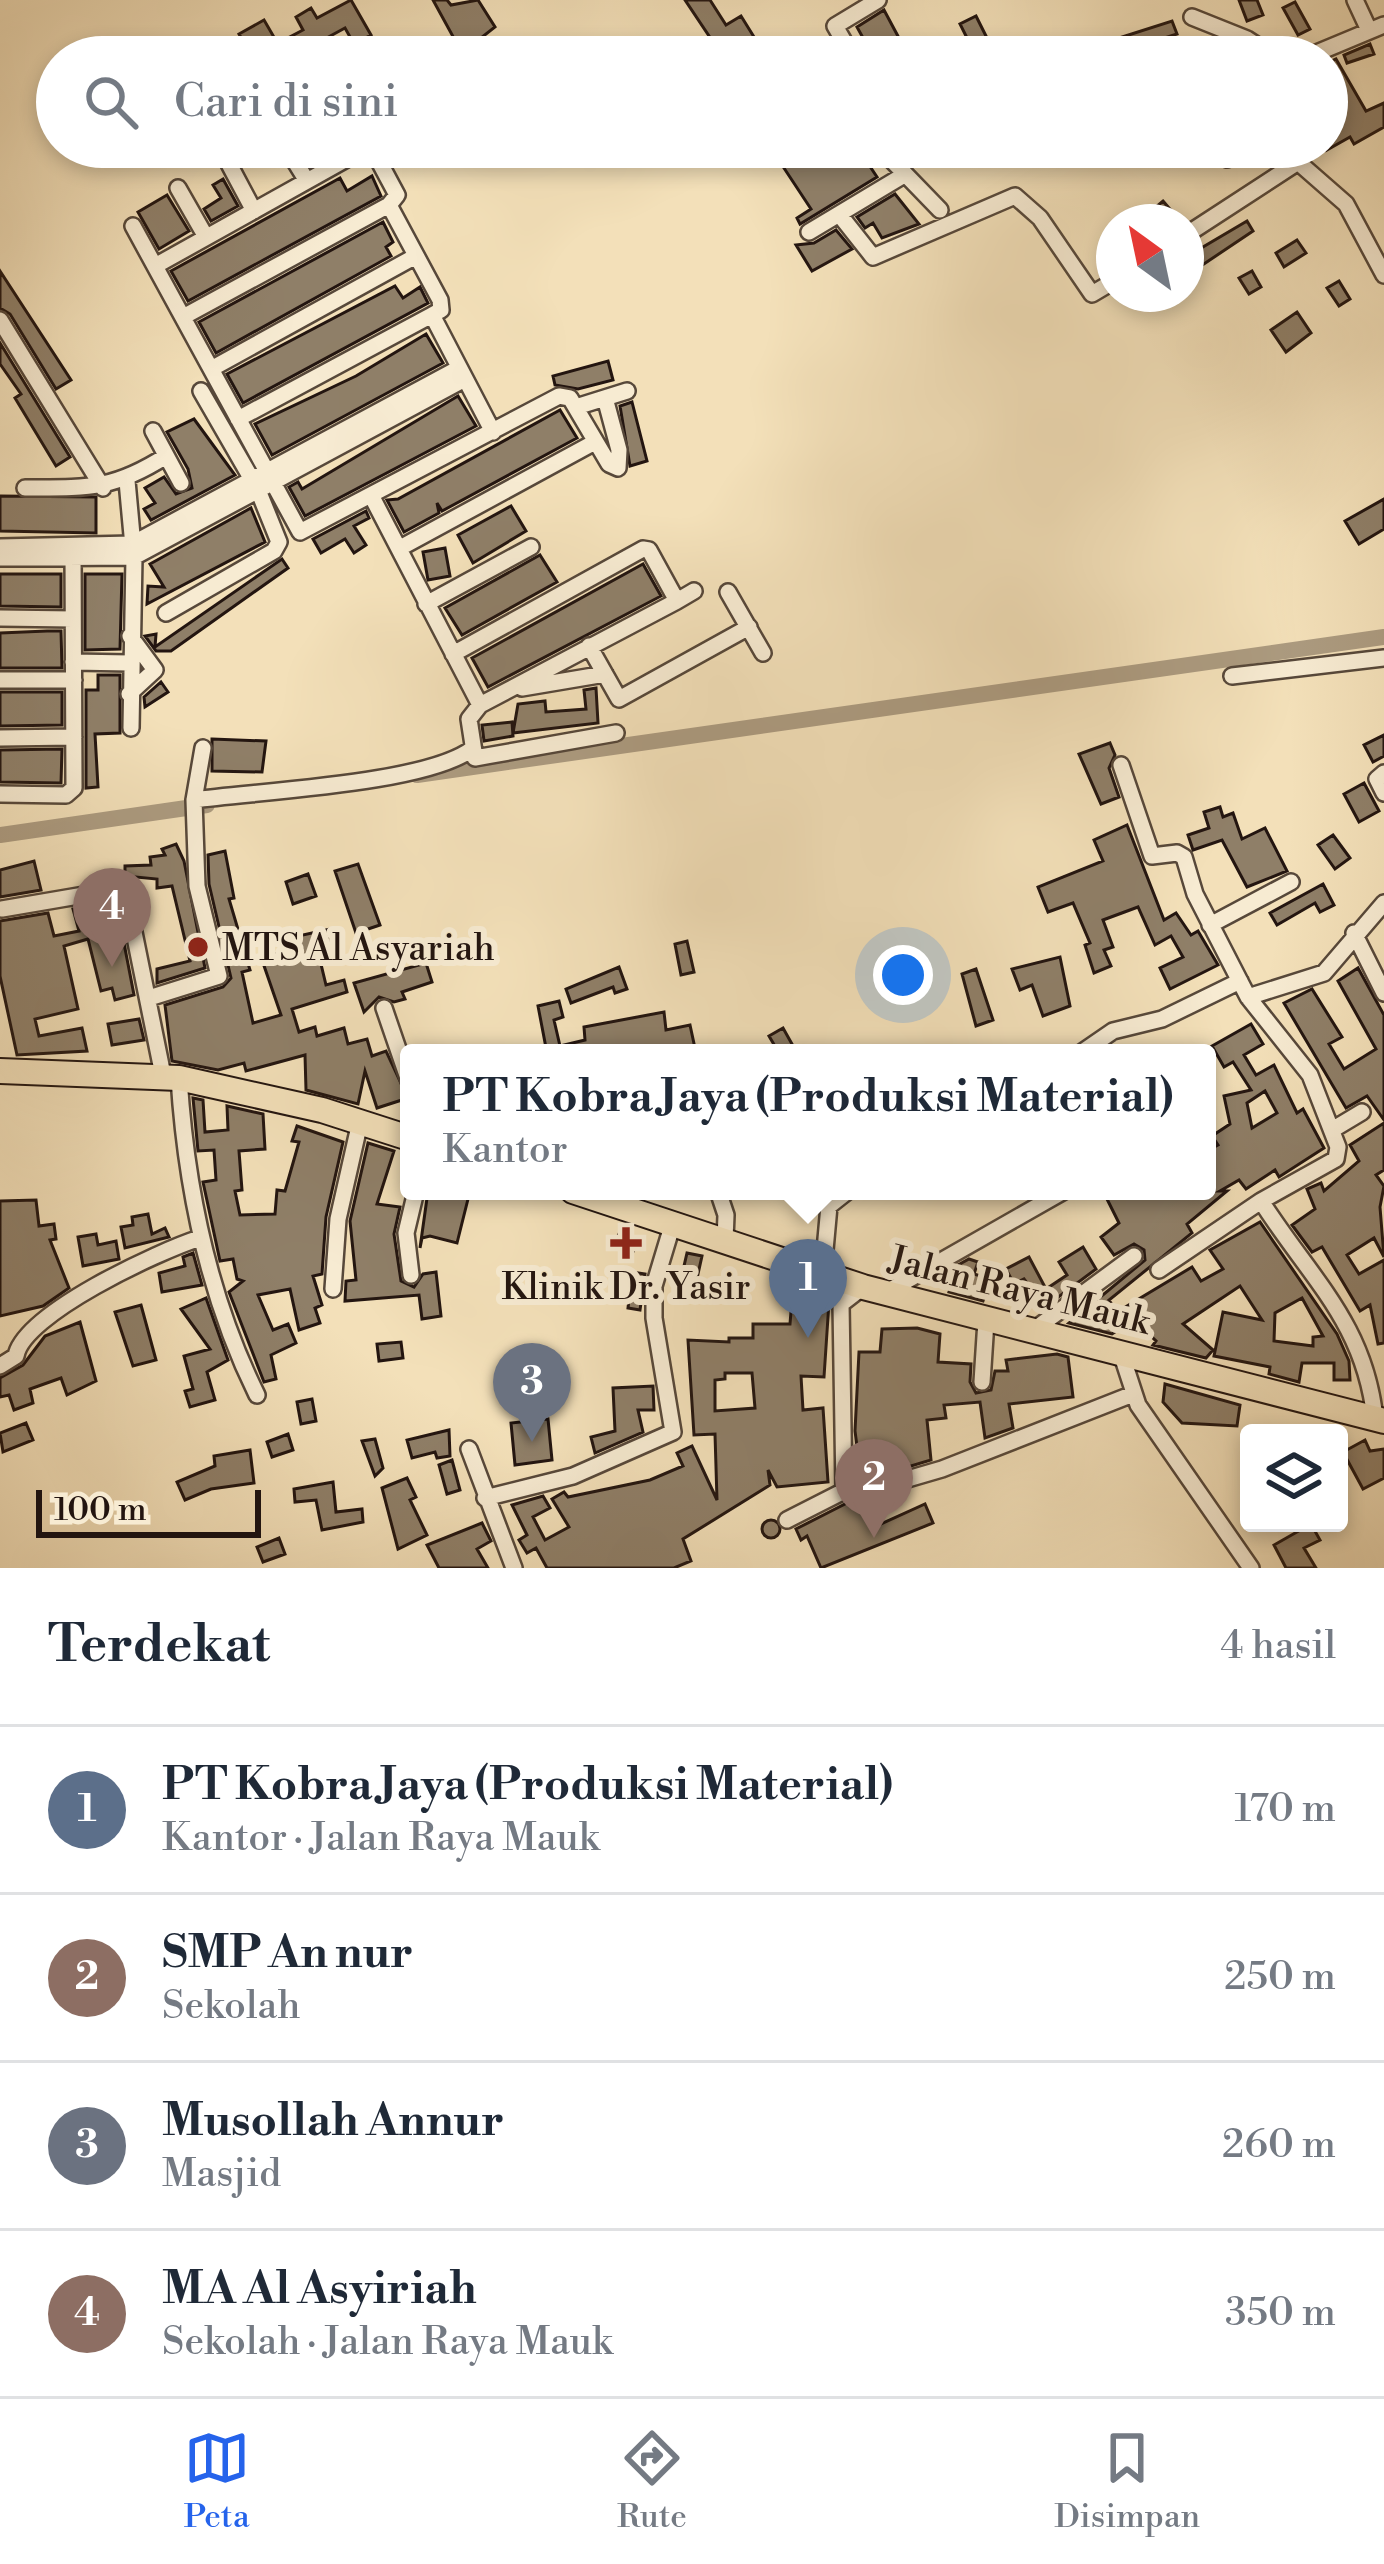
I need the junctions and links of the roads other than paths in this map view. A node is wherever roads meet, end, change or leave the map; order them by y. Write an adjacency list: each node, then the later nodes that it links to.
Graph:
1 (878, 0): 5 (street)
2 (1355, 0): 4 (street)
3 (1192, 17): 6 (street)
4 (1376, 26): 7 (street)
5 (841, 36)
6 (1242, 36)
7 (1348, 39)
8 (231, 168): 20 (street)
9 (299, 168): 16 (street)
10 (330, 168): 16 (street)
11 (383, 168): 18 (street)
12 (898, 168): 15 (street)
13 (1275, 168): 22 (street)
14 (1309, 168): 28 (street)
15 (904, 175): 19 (street); 21 (street)
16 (307, 181): 20 (street)
17 (178, 188): 25 (street)
18 (389, 205): 26 (street); 31 (street)
19 (940, 210)
20 (254, 211): 25 (street)
21 (839, 214): 24 (street); 29 (street)
22 (1204, 222)
23 (134, 226): 27 (street)
24 (808, 232)
25 (206, 237): 27 (street)
26 (416, 256): 30 (street); 33 (street)
27 (155, 266): 31 (street)
28 (1384, 275)
29 (1096, 292)
30 (431, 315): 34 (street); 39 (street)
31 (182, 317): 33 (street)
32 (0, 320): 48 (street)
33 (211, 368): 39 (street)
34 (462, 374): 41 (street); 45 (street)
35 (627, 391): 37 (street)
36 (201, 392): 45 (street)
37 (605, 398): 38 (street); 42 (street)
38 (576, 407): 41 (street); 42 (street)
39 (238, 419): 45 (street)
40 (152, 431): 43 (street)
41 (493, 432): 49 (street)
42 (596, 442): 52 (street)
43 (166, 456): 44 (street); 46 (street)
44 (127, 481): 48 (street); 53 (street)
45 (262, 482): 49 (street); 53 (street); 60 (street)
46 (182, 483)
47 (25, 488): 48 (street)
48 (103, 488)
49 (372, 497): 52 (street)
50 (0, 547): 54 (street)
51 (531, 547): 59 (street)
52 (400, 548): 59 (street)
53 (133, 550): 54 (street); 64 (street)
54 (73, 554): 55 (street); 62 (street)
55 (0, 558)
56 (694, 592): 58 (street)
57 (728, 592): 63 (street)
58 (677, 601): 65 (street); 67 (street)
59 (426, 604): 67 (street)
60 (166, 614)
61 (0, 618): 62 (street)
62 (73, 619): 69 (street)
63 (749, 628): 66 (street); 71 (street)
64 (130, 636): 70 (street); 76 (street)
65 (590, 646): 71 (street); 75 (street)
66 (763, 653)
67 (453, 654): 77 (street)
68 (1384, 658): 72 (street)
69 (73, 662): 70 (street); 74 (street)
70 (129, 663): 76 (street)
71 (605, 674): 75 (street)
72 (1232, 676)
73 (0, 680): 74 (street)
74 (74, 680): 80 (street)
75 (507, 690): 77 (street)
76 (129, 694): 78 (street)
77 (480, 705): 83 (street)
78 (131, 728)
79 (616, 734): 83 (street)
80 (74, 737): 81 (street); 87 (street)
81 (0, 738)
82 (203, 748): 88 (street)
83 (472, 749): 88 (street)
84 (1121, 765): 92 (street)
85 (1384, 773): 86 (street)
86 (1384, 793)
87 (0, 794)
88 (194, 803): 97 (street)
89 (1291, 882): 92 (street)
90 (1384, 903): 93 (street)
91 (2, 909): 97 (street)
92 (1210, 925): 94 (street)
93 (1354, 934): 95 (street); 96 (street)
94 (1240, 981): 96 (street); 99 (street)
95 (1384, 993)
96 (1248, 997): 105 (street)
97 (149, 998): 102 (street)
98 (384, 1008): 100 (street)
99 (1094, 1044)
100 (400, 1055)
101 (0, 1071): 102 (main road)
102 (171, 1079): 104 (main road); 114 (street)
103 (1362, 1112): 105 (street)
104 (359, 1122): 106 (main road); 120 (street)
105 (1332, 1130): 112 (street)
106 (400, 1135)
107 (414, 1200): 119 (street)
108 (601, 1200): 113 (main road, Jalan Raya Mauk)
109 (721, 1200): 115 (street)
110 (837, 1200): 118 (street)
111 (1047, 1200): 121 (street)
112 (1262, 1201): 117 (street); 129 (street)
113 (673, 1223): 115 (main road, Jalan Raya Mauk); 132 (street)
114 (200, 1238): 125 (street); 128 (street)
115 (724, 1240): 118 (main road, Jalan Raya Mauk)
116 (1134, 1256): 123 (street)
117 (1159, 1270)
118 (823, 1272): 121 (main road, Jalan Raya Mauk)
119 (411, 1276)
120 (333, 1289)
121 (874, 1290): 122 (main road, Jalan Raya Mauk); 131 (street)
122 (986, 1321): 123 (main road, Jalan Raya Mauk); 126 (street)
123 (1031, 1332): 124 (main road, Jalan Raya Mauk)
124 (1120, 1350): 127 (street); 129 (main road, Jalan Raya Mauk)
125 (0, 1366)
126 (982, 1382)
127 (1132, 1394): 131 (street); 135 (street)
128 (257, 1395)
129 (1379, 1420)
130 (469, 1449): 132 (street)
131 (844, 1491): 133 (street)
132 (484, 1498): 134 (street)
133 (788, 1520)
134 (514, 1568)
135 (1251, 1568)

